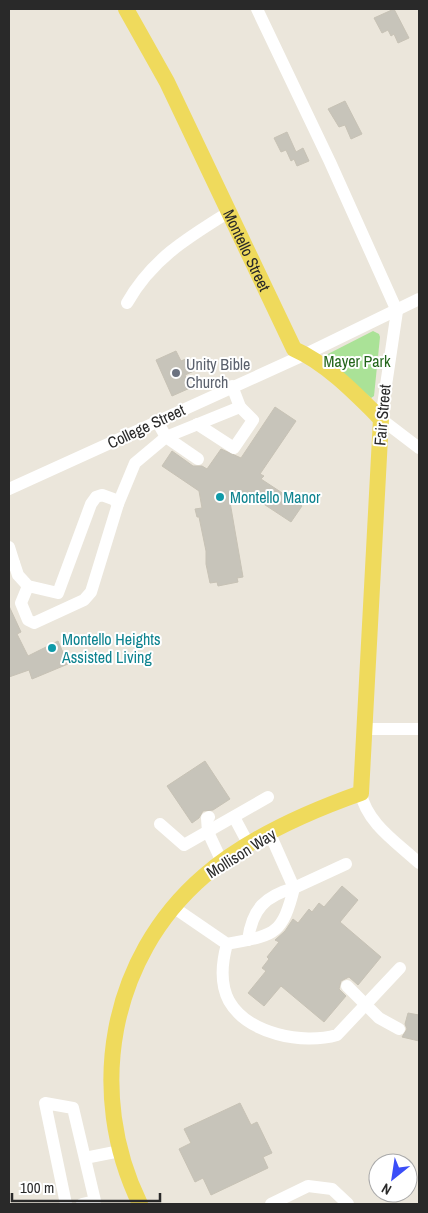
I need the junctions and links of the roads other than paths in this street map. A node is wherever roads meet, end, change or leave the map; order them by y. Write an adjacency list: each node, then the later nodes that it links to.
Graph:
1 (126, 9): 3 (main road, Montello Street)
2 (257, 9): 6 (street)
3 (229, 212): 5 (street); 7 (main road, Montello Street)
4 (419, 299): 6 (street, College Street)
5 (127, 303)
6 (396, 311): 7 (street, College Street); 10 (street, Fair Street)
7 (306, 354): 8 (street, College Street); 10 (main road, Montello Street)
8 (232, 386): 9 (street); 11 (street, College Street)
9 (240, 406): 12 (street); 12 (street)
10 (381, 419): 14 (street, Montello Street); 23 (main road, Fair Street)
11 (157, 421): 13 (street); 16 (street, College Street)
12 (198, 424): 13 (street)
13 (166, 437): 15 (street); 17 (street)
14 (419, 448)
15 (198, 459)
16 (9, 489)
17 (118, 504): 21 (street); 22 (street)
18 (9, 546): 19 (street)
19 (11, 564): 20 (street)
20 (28, 586): 21 (street); 22 (street)
21 (58, 593): 22 (street)
22 (67, 609)
23 (365, 728): 24 (street); 25 (main road, Fair Street)
24 (419, 729)
25 (361, 793): 30 (main road, Mollison Way); 33 (street)
26 (268, 797): 27 (street)
27 (231, 818): 29 (street); 29 (street); 31 (street)
28 (160, 824): 29 (street)
29 (208, 832): 32 (street)
30 (270, 834): 31 (main road, Mollison Way); 35 (street)
31 (249, 845): 32 (main road, Mollison Way)
32 (222, 862): 36 (main road, Mollison Way)
33 (419, 862)
34 (346, 864): 35 (street)
35 (294, 888): 37 (street); 37 (street)
36 (173, 907): 38 (street); 43 (main road, Mollison Way)
37 (248, 940): 38 (street)
38 (227, 944): 41 (street)
39 (400, 968): 41 (street)
40 (347, 986): 41 (street)
41 (365, 1004): 42 (street)
42 (399, 1029)
43 (120, 1151): 44 (street); 47 (main road, Mollison Way)
44 (85, 1158): 45 (street); 46 (street)
45 (66, 1204)
46 (82, 1204)
47 (140, 1204)
48 (271, 1204): 49 (street)
49 (348, 1204)

